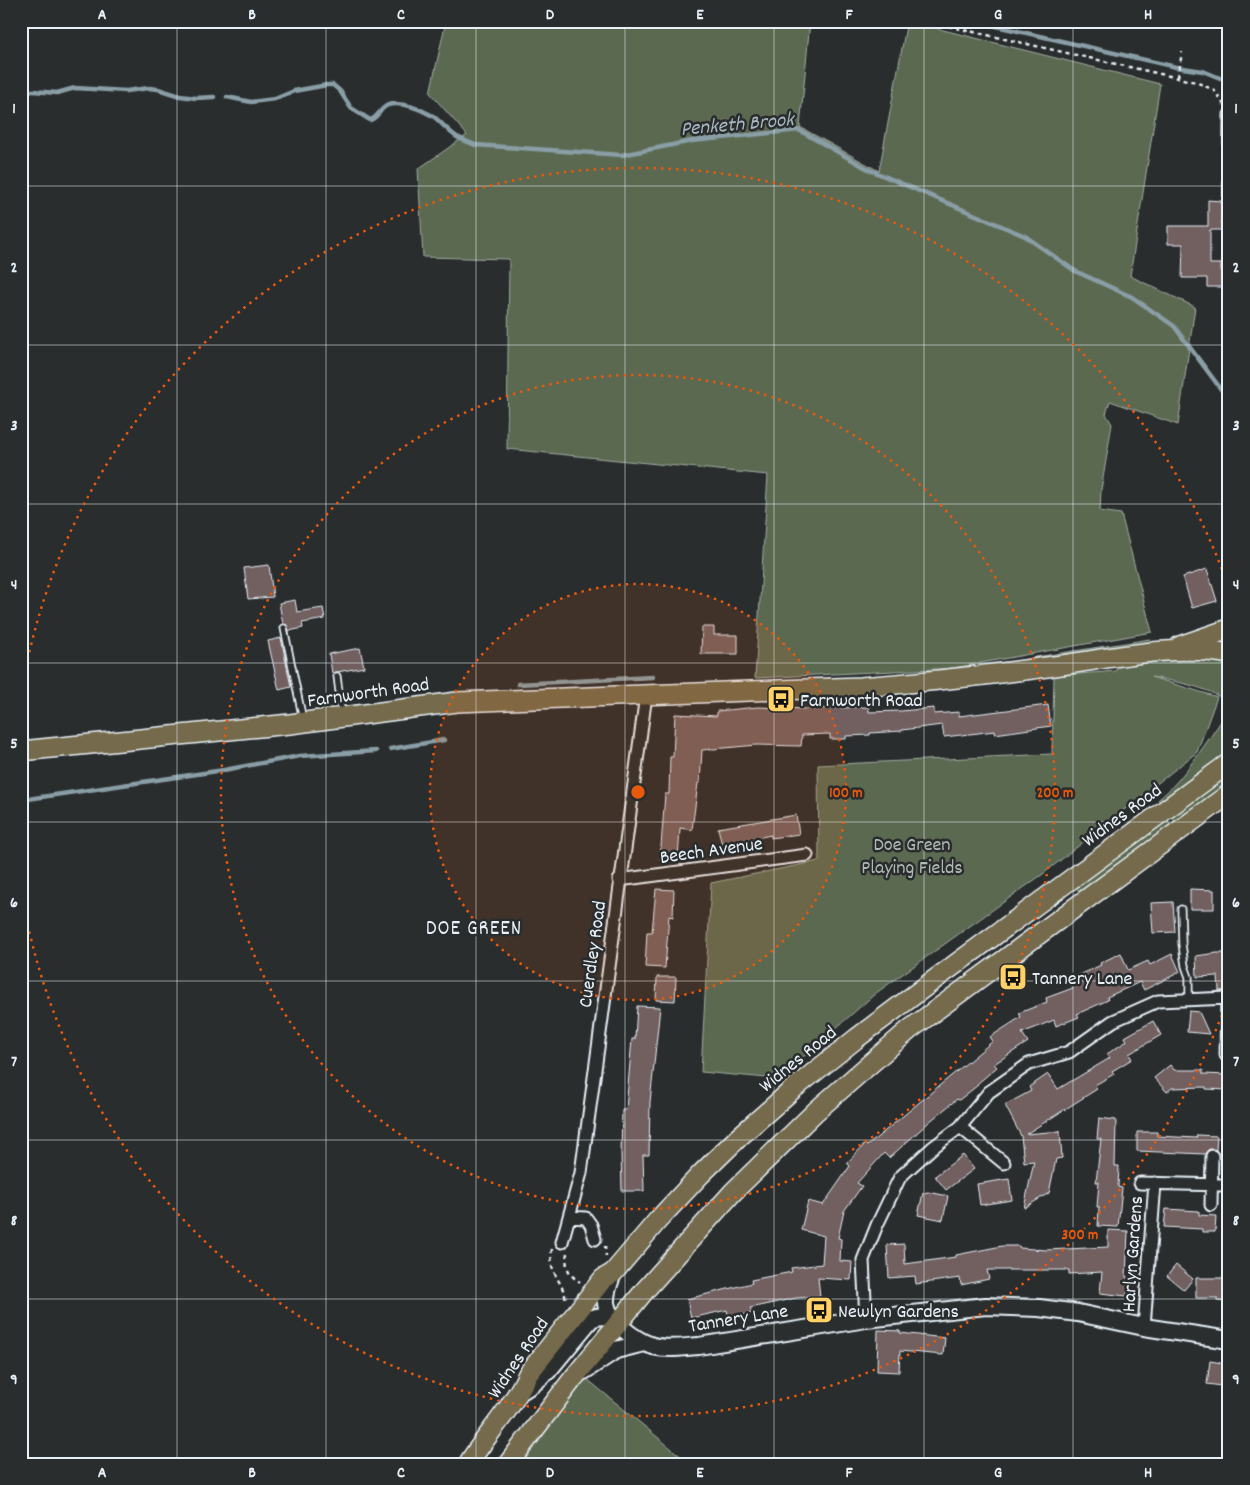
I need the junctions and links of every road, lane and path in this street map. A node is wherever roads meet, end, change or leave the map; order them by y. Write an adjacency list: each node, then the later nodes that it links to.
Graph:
1 (925, 21): 3 (path)
2 (1182, 52): 3 (path)
3 (1178, 78): 4 (path)
4 (1226, 114): 5 (lane)
5 (1229, 283)
6 (284, 628): 13 (lane)
7 (1229, 629): 8 (main road, Farnworth Road)
8 (1169, 650): 9 (main road, Farnworth Road); 11 (main road, Farnworth Road)
9 (1229, 654)
10 (337, 676): 12 (lane)
11 (646, 694): 12 (main road, Farnworth Road); 18 (street, Cuerdley Road)
12 (343, 717): 13 (main road, Farnworth Road)
13 (304, 722): 14 (main road, Farnworth Road)
14 (21, 751)
15 (1229, 763): 33 (main road, Widnes Road)
16 (1229, 794): 35 (main road)
17 (807, 855): 18 (street, Beech Avenue)
18 (620, 880): 30 (street, Cuerdley Road)
19 (1181, 908): 21 (lane)
20 (1228, 998): 21 (street); 22 (street)
21 (1189, 1000): 23 (street)
22 (1226, 1055)
23 (960, 1127): 25 (street); 34 (street)
24 (1212, 1156): 28 (street)
25 (1004, 1164)
26 (1140, 1183): 27 (street, Harlyn Gardens)
27 (1155, 1183): 28 (street, Harlyn Gardens); 37 (street, Harlyn Gardens)
28 (1217, 1185): 29 (street)
29 (1211, 1205)
30 (568, 1217): 31 (street); 32 (street, Cuerdley Road)
31 (595, 1239)
32 (562, 1242): 33 (path); 36 (path)
33 (608, 1276): 35 (street); 36 (main road, Widnes Road)
34 (866, 1319): 37 (street, Tannery Lane); 39 (street, Tannery Lane)
35 (618, 1323): 39 (street, Tannery Lane); 40 (main road); 41 (street)
36 (564, 1326): 41 (main road, Widnes Road)
37 (1144, 1327): 38 (street, Tannery Lane)
38 (1229, 1340)
39 (644, 1343): 40 (street)
40 (572, 1380): 43 (main road)
41 (520, 1392): 42 (main road, Widnes Road)
42 (468, 1464)
43 (508, 1464)

